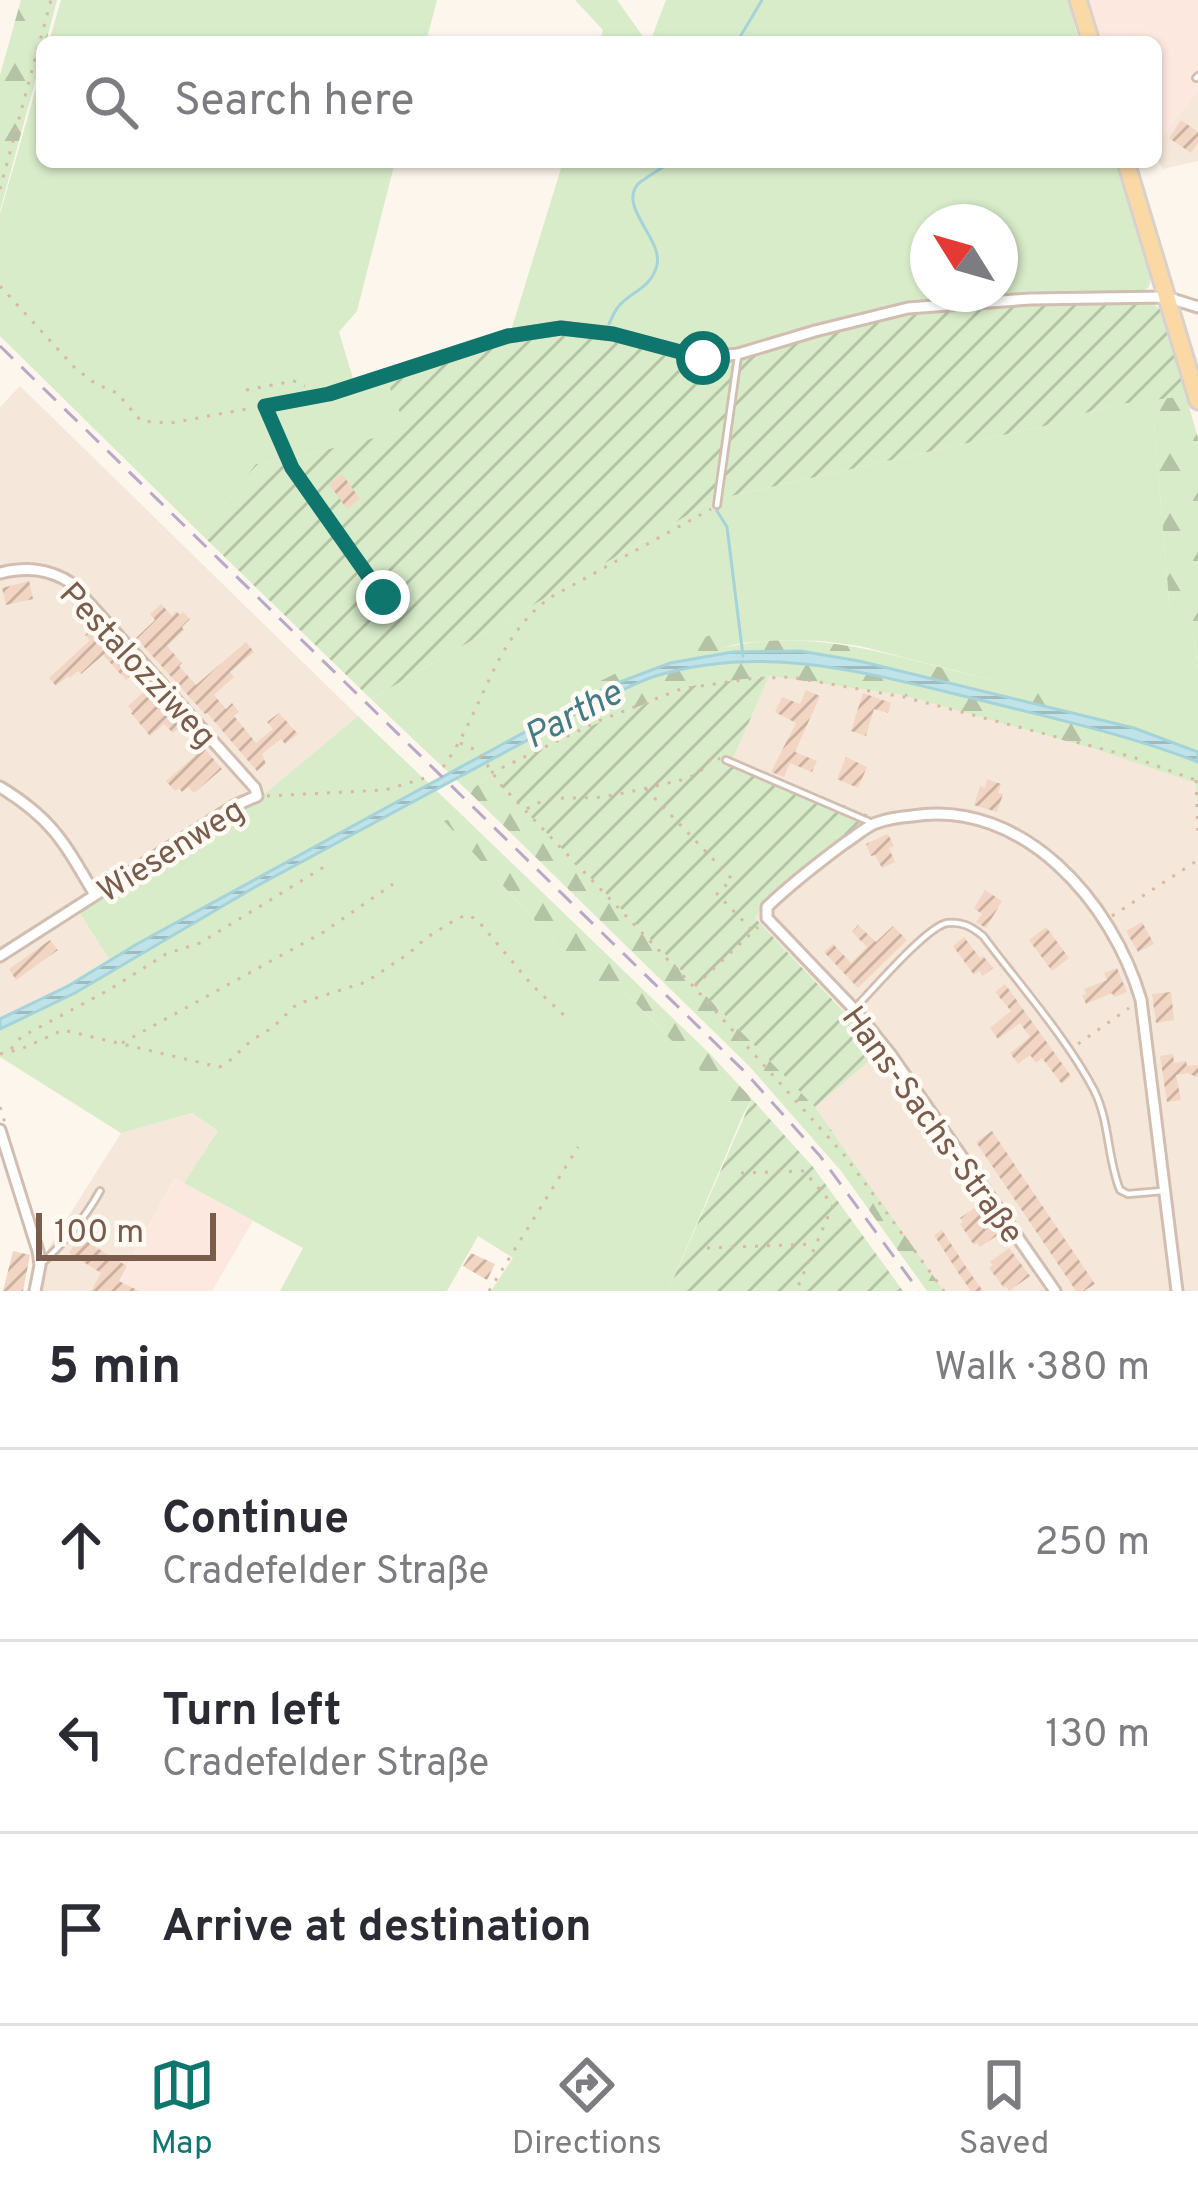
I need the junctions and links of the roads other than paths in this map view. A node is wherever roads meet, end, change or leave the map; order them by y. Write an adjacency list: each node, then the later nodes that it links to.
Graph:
1 (1078, 0): 2 (main road)
2 (1088, 36)
3 (1128, 168): 4 (main road)
4 (1166, 297): 5 (street); 6 (street); 7 (main road)
5 (1198, 307)
6 (738, 354): 8 (street); 9 (lane)
7 (1198, 401)
8 (265, 406)
9 (717, 505)
10 (0, 573): 13 (street, Pestalozziweg)
11 (726, 760): 14 (lane)
12 (0, 787): 15 (street)
13 (257, 796): 15 (street, Wiesenweg)
14 (874, 823): 17 (street, Hans-Sachs-Straße); 19 (street)
15 (95, 895): 16 (street, Wiesenweg)
16 (0, 956)
17 (854, 1010): 19 (lane); 23 (street, Hans-Sachs-Straße)
18 (0, 1130): 21 (street)
19 (1166, 1190): 24 (street)
20 (100, 1192): 21 (lane)
21 (40, 1264): 22 (street)
22 (35, 1291)
23 (1054, 1291)
24 (1178, 1291)

